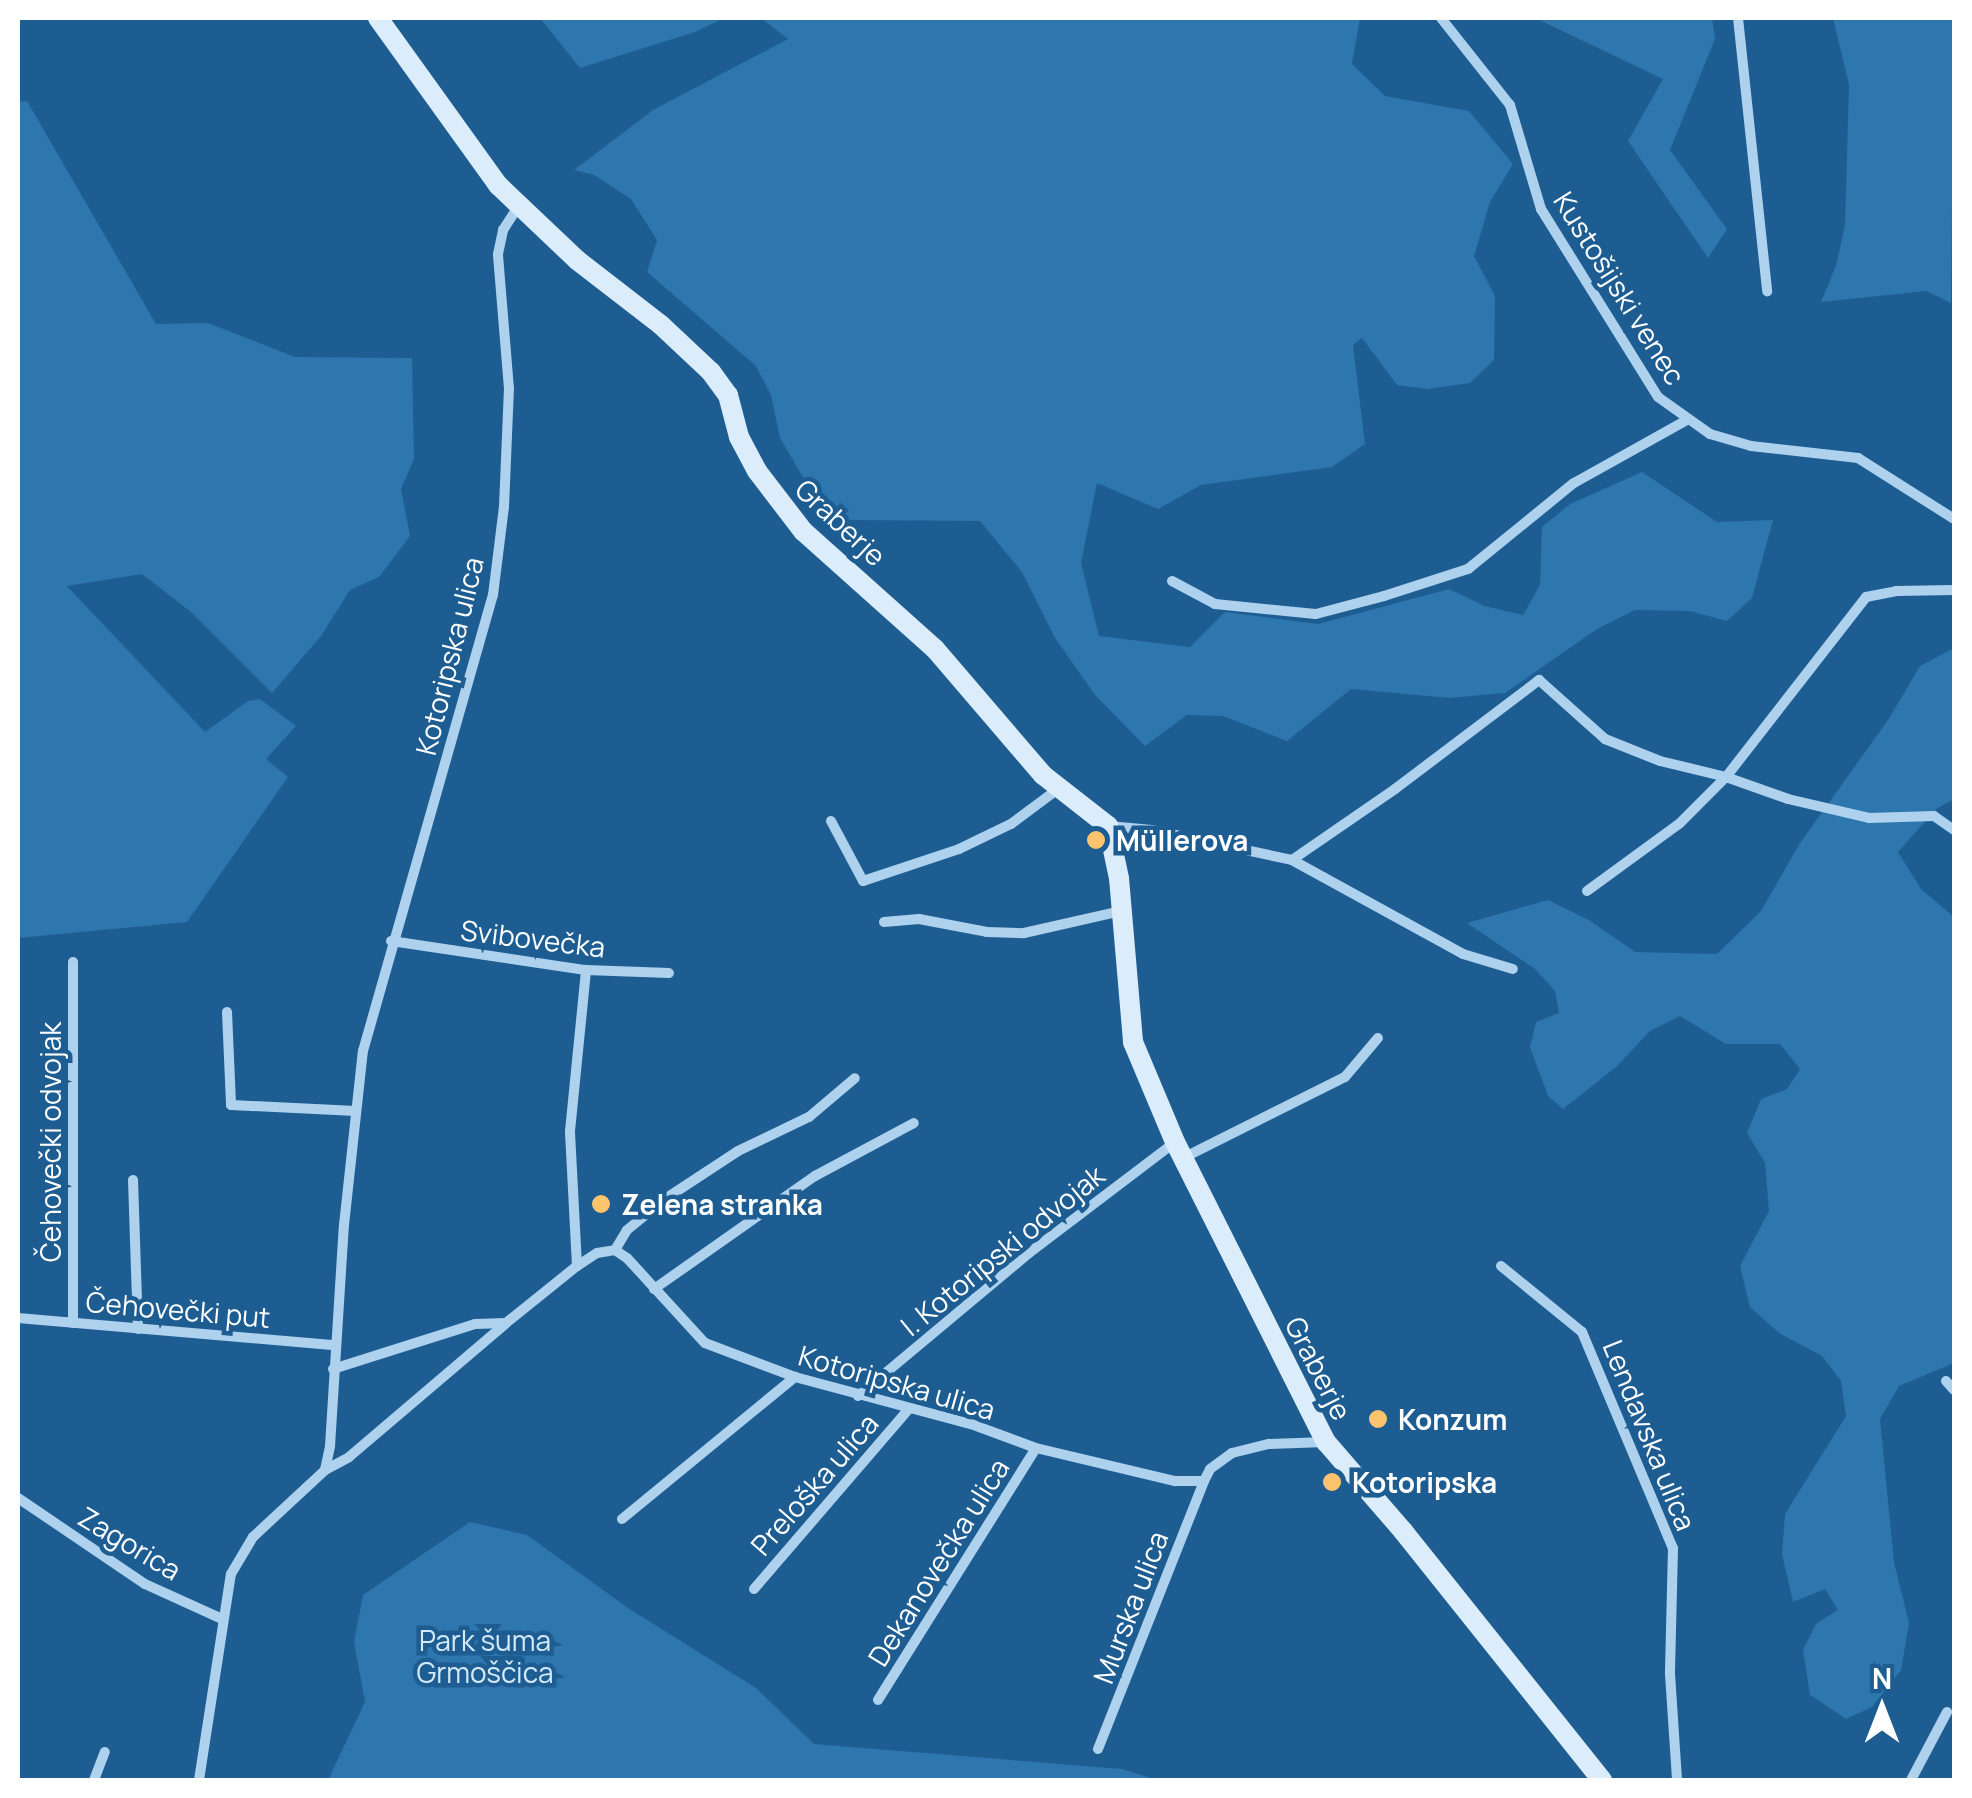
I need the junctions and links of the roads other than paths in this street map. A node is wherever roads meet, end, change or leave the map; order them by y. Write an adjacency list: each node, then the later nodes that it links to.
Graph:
1 (378, 18): 4 (street, Graberje)
2 (1442, 18): 6 (street, Kustošijski venec)
3 (1738, 18): 5 (street)
4 (518, 207): 11 (street, Graberje); 19 (street, Kotoripska ulica)
5 (1767, 291)
6 (1686, 421): 7 (street, Kustošijski venec); 8 (street, Kustošijski venec)
7 (1954, 519)
8 (1172, 581)
9 (1954, 590): 10 (street)
10 (1726, 777): 14 (street); 15 (street); 16 (street)
11 (1058, 788): 12 (street); 13 (street, Graberje)
12 (831, 822)
13 (1108, 826): 15 (street); 17 (street, Graberje)
14 (1954, 830)
15 (1292, 860): 22 (street)
16 (1588, 891)
17 (1122, 911): 18 (street); 29 (street, Graberje)
18 (884, 922)
19 (391, 941): 21 (street, Svibovečka); 27 (street, Kotoripska ulica)
20 (73, 962): 36 (street, Čehovečki odvojak)
21 (586, 970): 23 (street, Svibovečka); 32 (street)
22 (1513, 970)
23 (669, 973)
24 (228, 1012): 27 (street)
25 (1378, 1038): 29 (street, I. Kotoripski odvojak)
26 (854, 1078): 31 (street)
27 (356, 1111): 39 (street, Kotoripska ulica)
28 (914, 1123): 34 (street)
29 (1179, 1150): 42 (street, I. Kotoripski odvojak); 44 (street, Graberje)
30 (133, 1180): 38 (street)
31 (615, 1250): 32 (street); 34 (street, Kotoripska ulica)
32 (577, 1266): 37 (street)
33 (1501, 1266): 59 (street, Lendavska ulica)
34 (654, 1288): 41 (street, Kotoripska ulica)
35 (18, 1318): 36 (street, Čehovečki put)
36 (73, 1322): 38 (street, Čehovečki put)
37 (506, 1323): 40 (street); 46 (street)
38 (138, 1329): 39 (street, Čehovečki put)
39 (335, 1344): 40 (street, Kotoripska ulica)
40 (334, 1369): 46 (street, Kotoripska ulica)
41 (796, 1377): 42 (street, Kotoripska ulica); 49 (street)
42 (858, 1396): 43 (street, Kotoripska ulica)
43 (908, 1409): 45 (street, Kotoripska ulica); 50 (street, Preloška ulica)
44 (1326, 1442): 47 (street); 58 (street, Graberje)
45 (1036, 1448): 47 (street, Kotoripska ulica); 52 (street, Dekanovečka ulica)
46 (324, 1470): 51 (street)
47 (1204, 1481): 54 (street, Murska ulica)
48 (18, 1498): 51 (street, Zagorica)
49 (622, 1519)
50 (754, 1589)
51 (222, 1619): 57 (street)
52 (878, 1700)
53 (1947, 1712): 60 (street)
54 (1098, 1749)
55 (105, 1752): 56 (street)
56 (94, 1780)
57 (200, 1780)
58 (1602, 1780)
59 (1677, 1780)
60 (1911, 1780)

